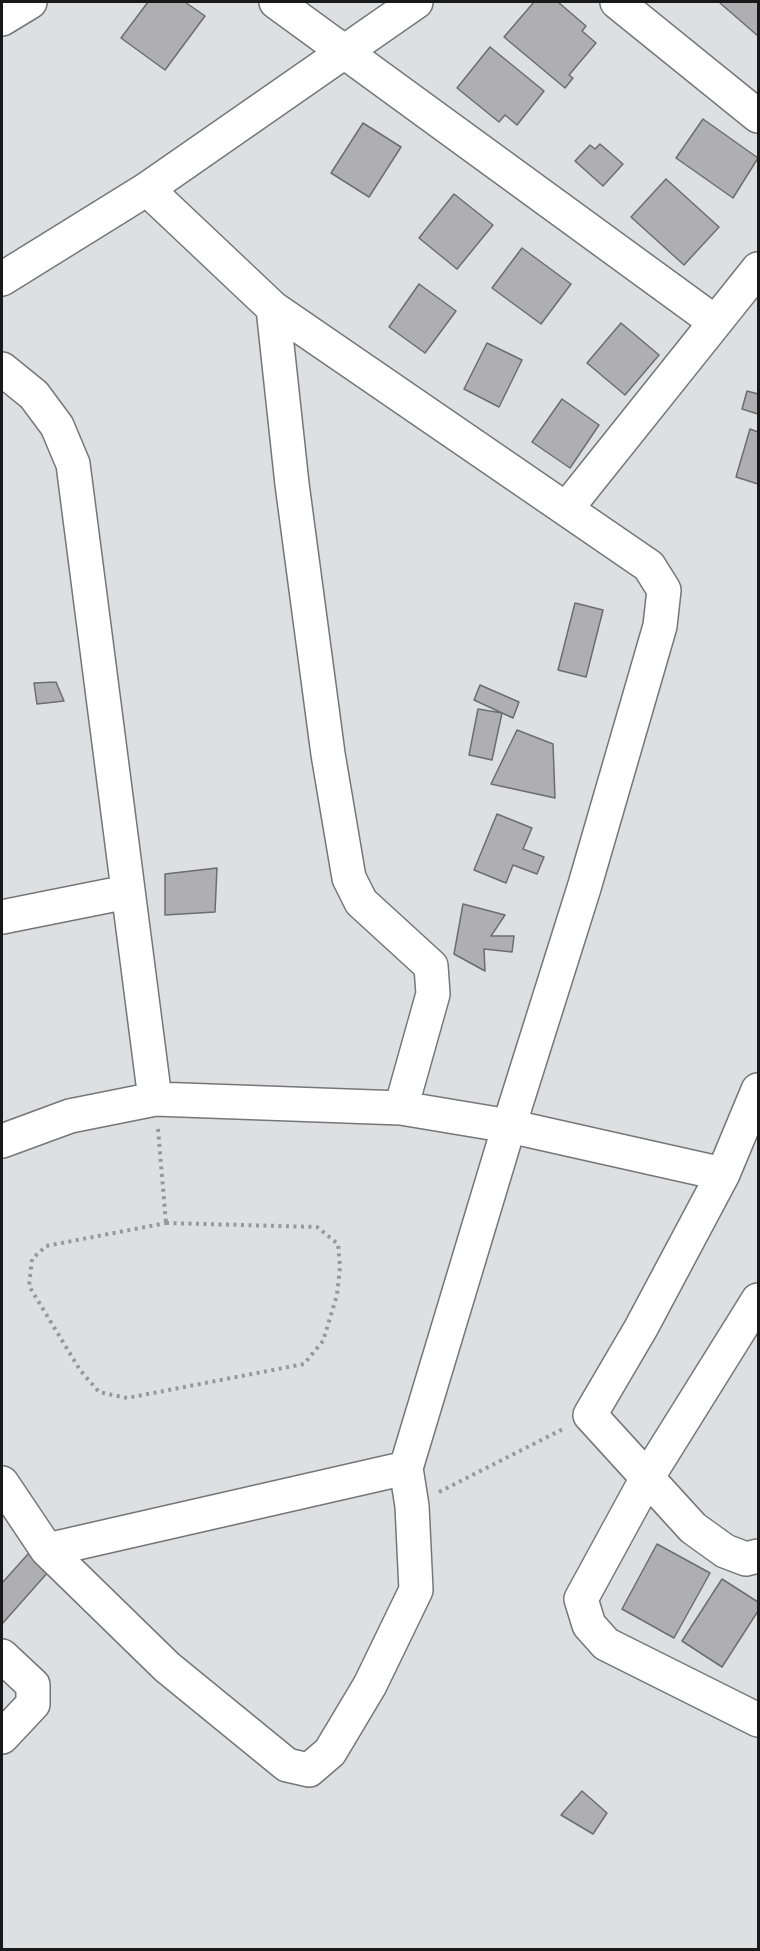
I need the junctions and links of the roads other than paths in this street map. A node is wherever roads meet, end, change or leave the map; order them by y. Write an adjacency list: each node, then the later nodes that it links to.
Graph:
1 (30, 2): 5 (street)
2 (276, 2): 6 (street)
3 (416, 2): 6 (street)
4 (618, 2): 7 (street)
5 (2, 19)
6 (342, 50): 8 (street); 12 (street)
7 (759, 116)
8 (147, 189): 10 (street); 11 (street)
9 (759, 268): 12 (street)
10 (2, 279)
11 (273, 308): 14 (street); 19 (street)
12 (715, 322): 14 (street)
13 (2, 369): 15 (street)
14 (567, 508): 20 (street)
15 (127, 892): 16 (street); 18 (street)
16 (2, 917)
17 (759, 1090): 22 (street)
18 (155, 1099): 19 (street); 21 (street)
19 (401, 1108): 20 (street)
20 (509, 1126): 22 (street); 24 (street)
21 (2, 1141)
22 (723, 1174): 25 (street)
23 (759, 1300): 25 (street)
24 (406, 1468): 27 (street); 27 (street)
25 (647, 1478): 28 (street); 30 (street)
26 (2, 1483): 27 (street)
27 (47, 1550)
28 (759, 1556)
29 (2, 1656): 31 (street)
30 (759, 1720)
31 (2, 1737)

